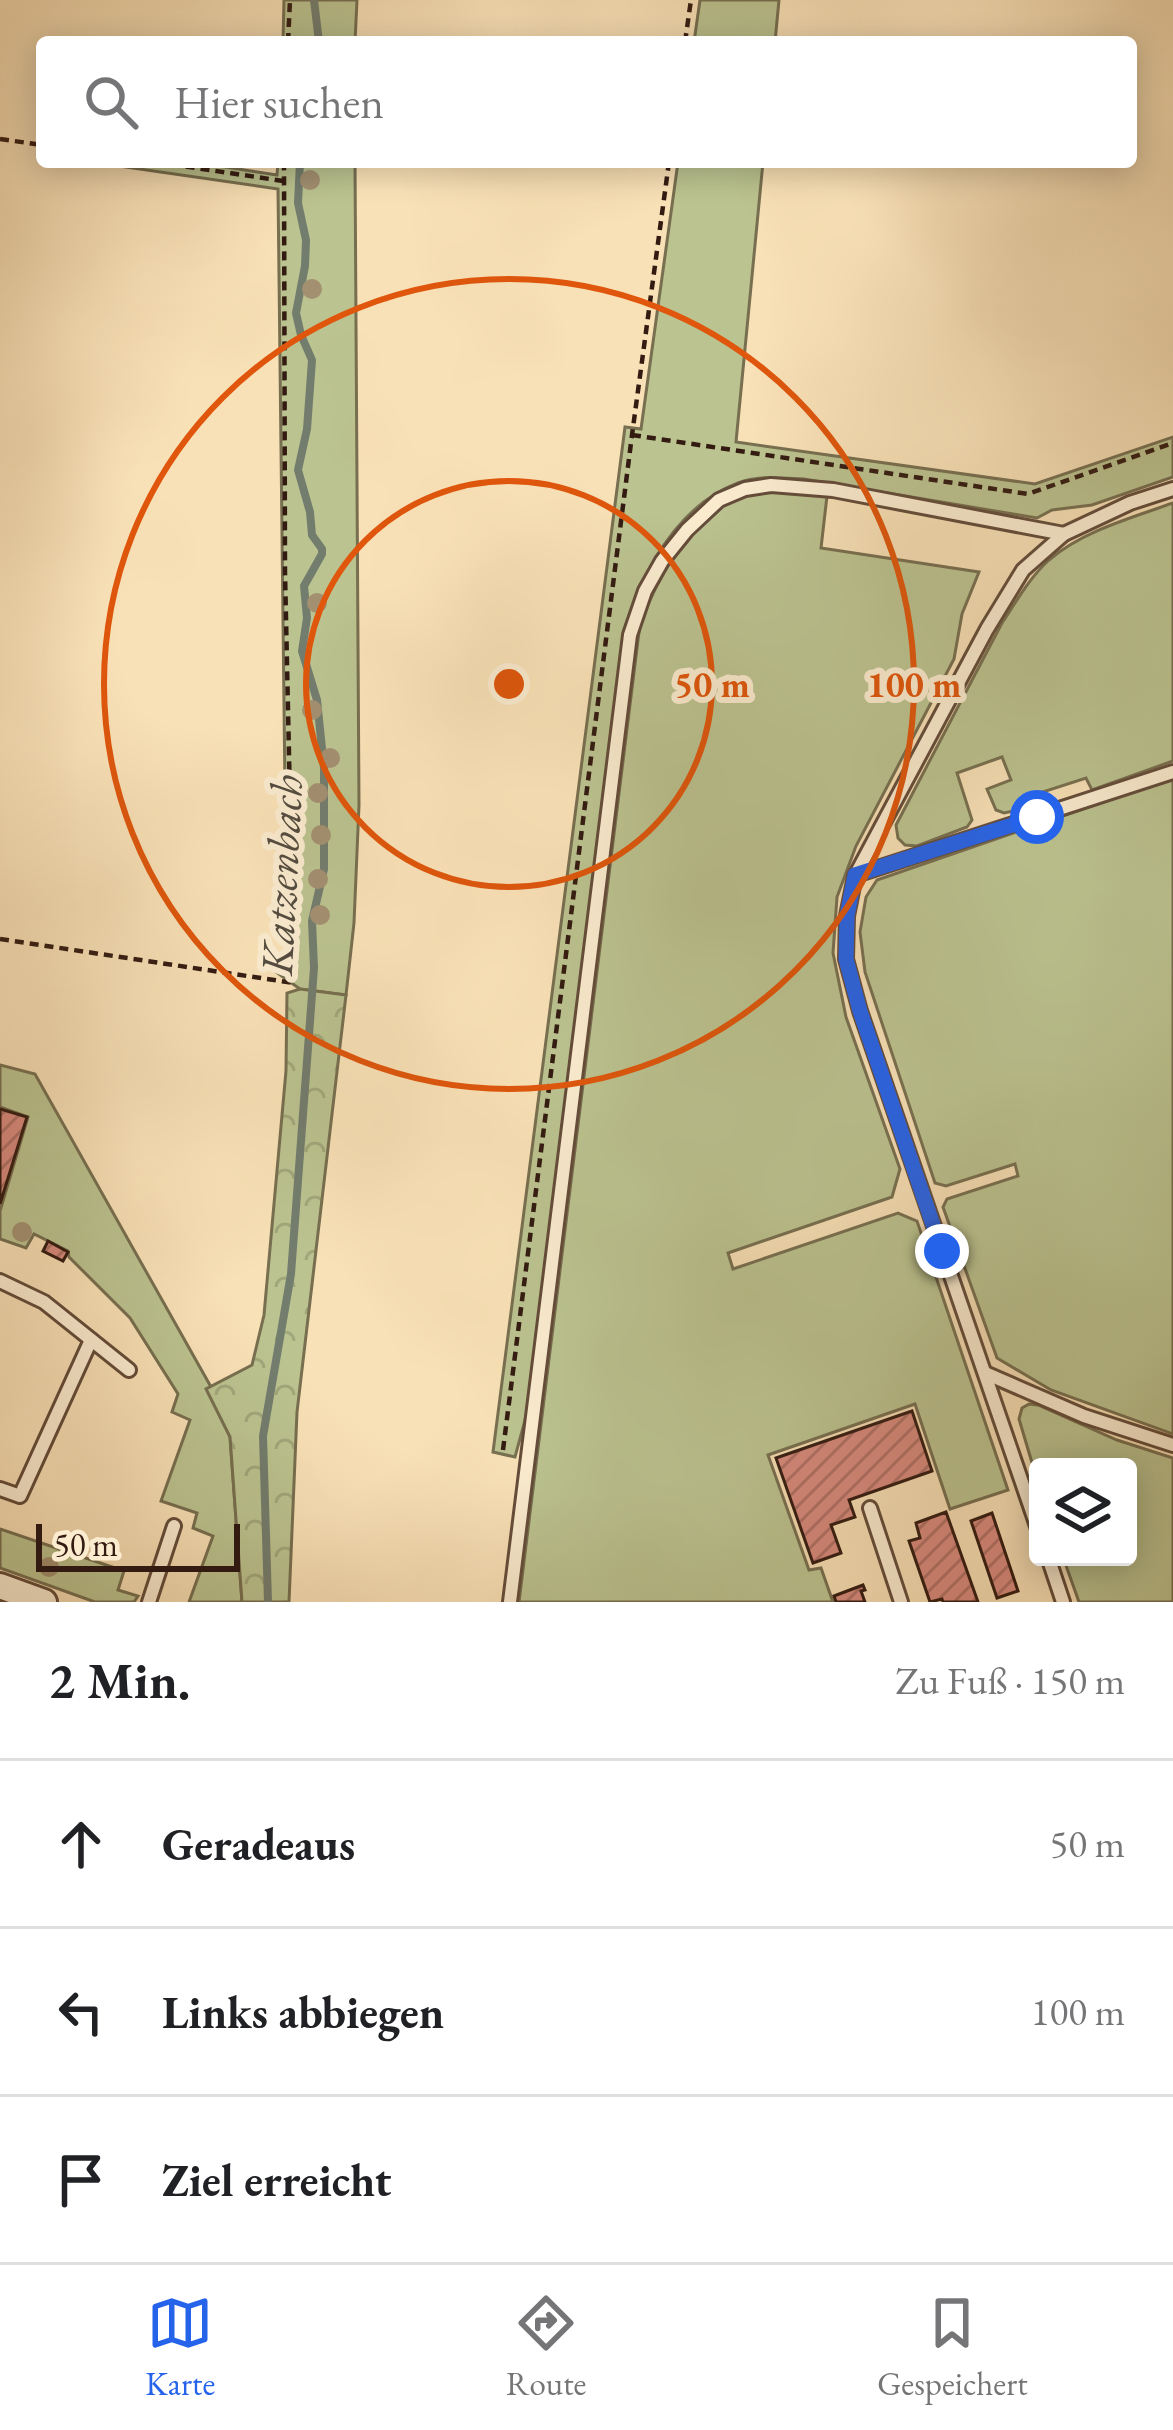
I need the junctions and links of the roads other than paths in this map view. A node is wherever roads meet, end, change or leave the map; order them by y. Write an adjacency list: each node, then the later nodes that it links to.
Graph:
1 (1173, 489): 2 (lane)
2 (1064, 534): 4 (lane); 18 (lane)
3 (1173, 772): 4 (lane)
4 (855, 875): 8 (lane)
5 (0, 1281): 6 (lane)
6 (91, 1340): 7 (lane); 10 (lane)
7 (129, 1370)
8 (985, 1373): 9 (lane); 11 (lane)
9 (1173, 1445)
10 (0, 1490)
11 (1029, 1503)
12 (870, 1508): 19 (lane)
13 (175, 1526): 17 (lane)
14 (1051, 1566): 20 (lane)
15 (0, 1586): 16 (street)
16 (44, 1602)
17 (149, 1602)
18 (510, 1602)
19 (901, 1602)
20 (1063, 1602)

